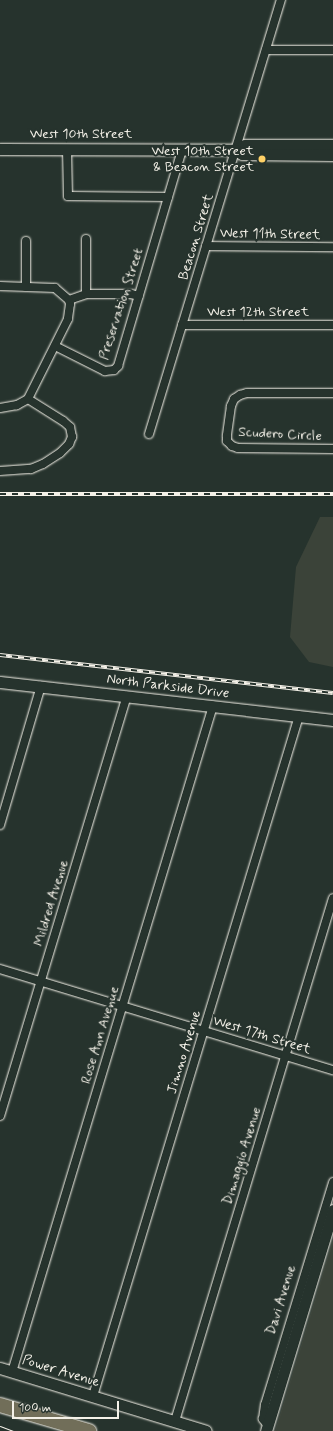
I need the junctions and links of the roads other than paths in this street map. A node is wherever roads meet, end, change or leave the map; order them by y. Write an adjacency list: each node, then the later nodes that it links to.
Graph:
1 (280, 0): 2 (street, Beacon Street)
2 (266, 50): 3 (street); 8 (street, Beacon Street)
3 (333, 50)
4 (333, 146): 8 (street, West 10th Street)
5 (0, 149): 6 (street, West 10th Street)
6 (67, 150): 7 (street, West 10th Street); 10 (street)
7 (182, 150): 8 (street, West 10th Street); 10 (street, Preservation Street)
8 (235, 150): 9 (street, West 10th Street); 13 (street, Beacon Street)
9 (333, 155)
10 (168, 197): 18 (street, Preservation Street)
11 (86, 239): 17 (street)
12 (26, 241): 16 (street)
13 (206, 246): 14 (street, West 11th Street); 20 (street, Beacon Street)
14 (333, 247)
15 (0, 286): 16 (street)
16 (26, 287): 19 (street)
17 (86, 294): 18 (street); 19 (street)
18 (139, 296): 22 (street, Preservation Street)
19 (69, 300): 22 (street)
20 (182, 325): 21 (street, West 12th Street); 26 (street, Beacon Street)
21 (333, 325)
22 (55, 346): 24 (street)
23 (333, 393): 27 (street, Scudero Circle)
24 (28, 399): 25 (street); 28 (street)
25 (0, 408)
26 (149, 434)
27 (333, 450)
28 (0, 471)
29 (0, 682): 30 (street, North Parkside Drive)
30 (41, 686): 31 (street, North Parkside Drive); 35 (street)
31 (126, 696): 32 (street, North Parkside Drive); 38 (street, Mildred Avenue)
32 (213, 706): 33 (street, North Parkside Drive); 39 (street, Rose Ann Avenue)
33 (299, 716): 34 (street, North Parkside Drive); 40 (street, Jimno Avenue)
34 (333, 720)
35 (0, 824)
36 (333, 898): 41 (street, Dimaggio Avenue)
37 (0, 969): 38 (street, West 17th Street)
38 (41, 981): 39 (street, West 17th Street); 43 (street, Mildred Avenue)
39 (123, 1006): 40 (street, West 17th Street); 47 (street, Rose Ann Avenue)
40 (204, 1031): 41 (street, West 17th Street); 48 (street, Jimno Avenue)
41 (285, 1056): 42 (street, West 17th Street); 51 (street, Dimaggio Avenue)
42 (333, 1070)
43 (0, 1116)
44 (333, 1182): 52 (street, Davi Avenue)
45 (333, 1210): 52 (street, Davi Avenue)
46 (0, 1368): 47 (street, Power Avenue)
47 (12, 1372): 48 (street, Power Avenue)
48 (93, 1396): 51 (street, Power Avenue)
49 (0, 1405): 54 (highway)
50 (0, 1411): 53 (highway)
51 (175, 1421): 55 (street, Power Avenue)
52 (267, 1428)
53 (58, 1431)
54 (89, 1431)
55 (206, 1431)

